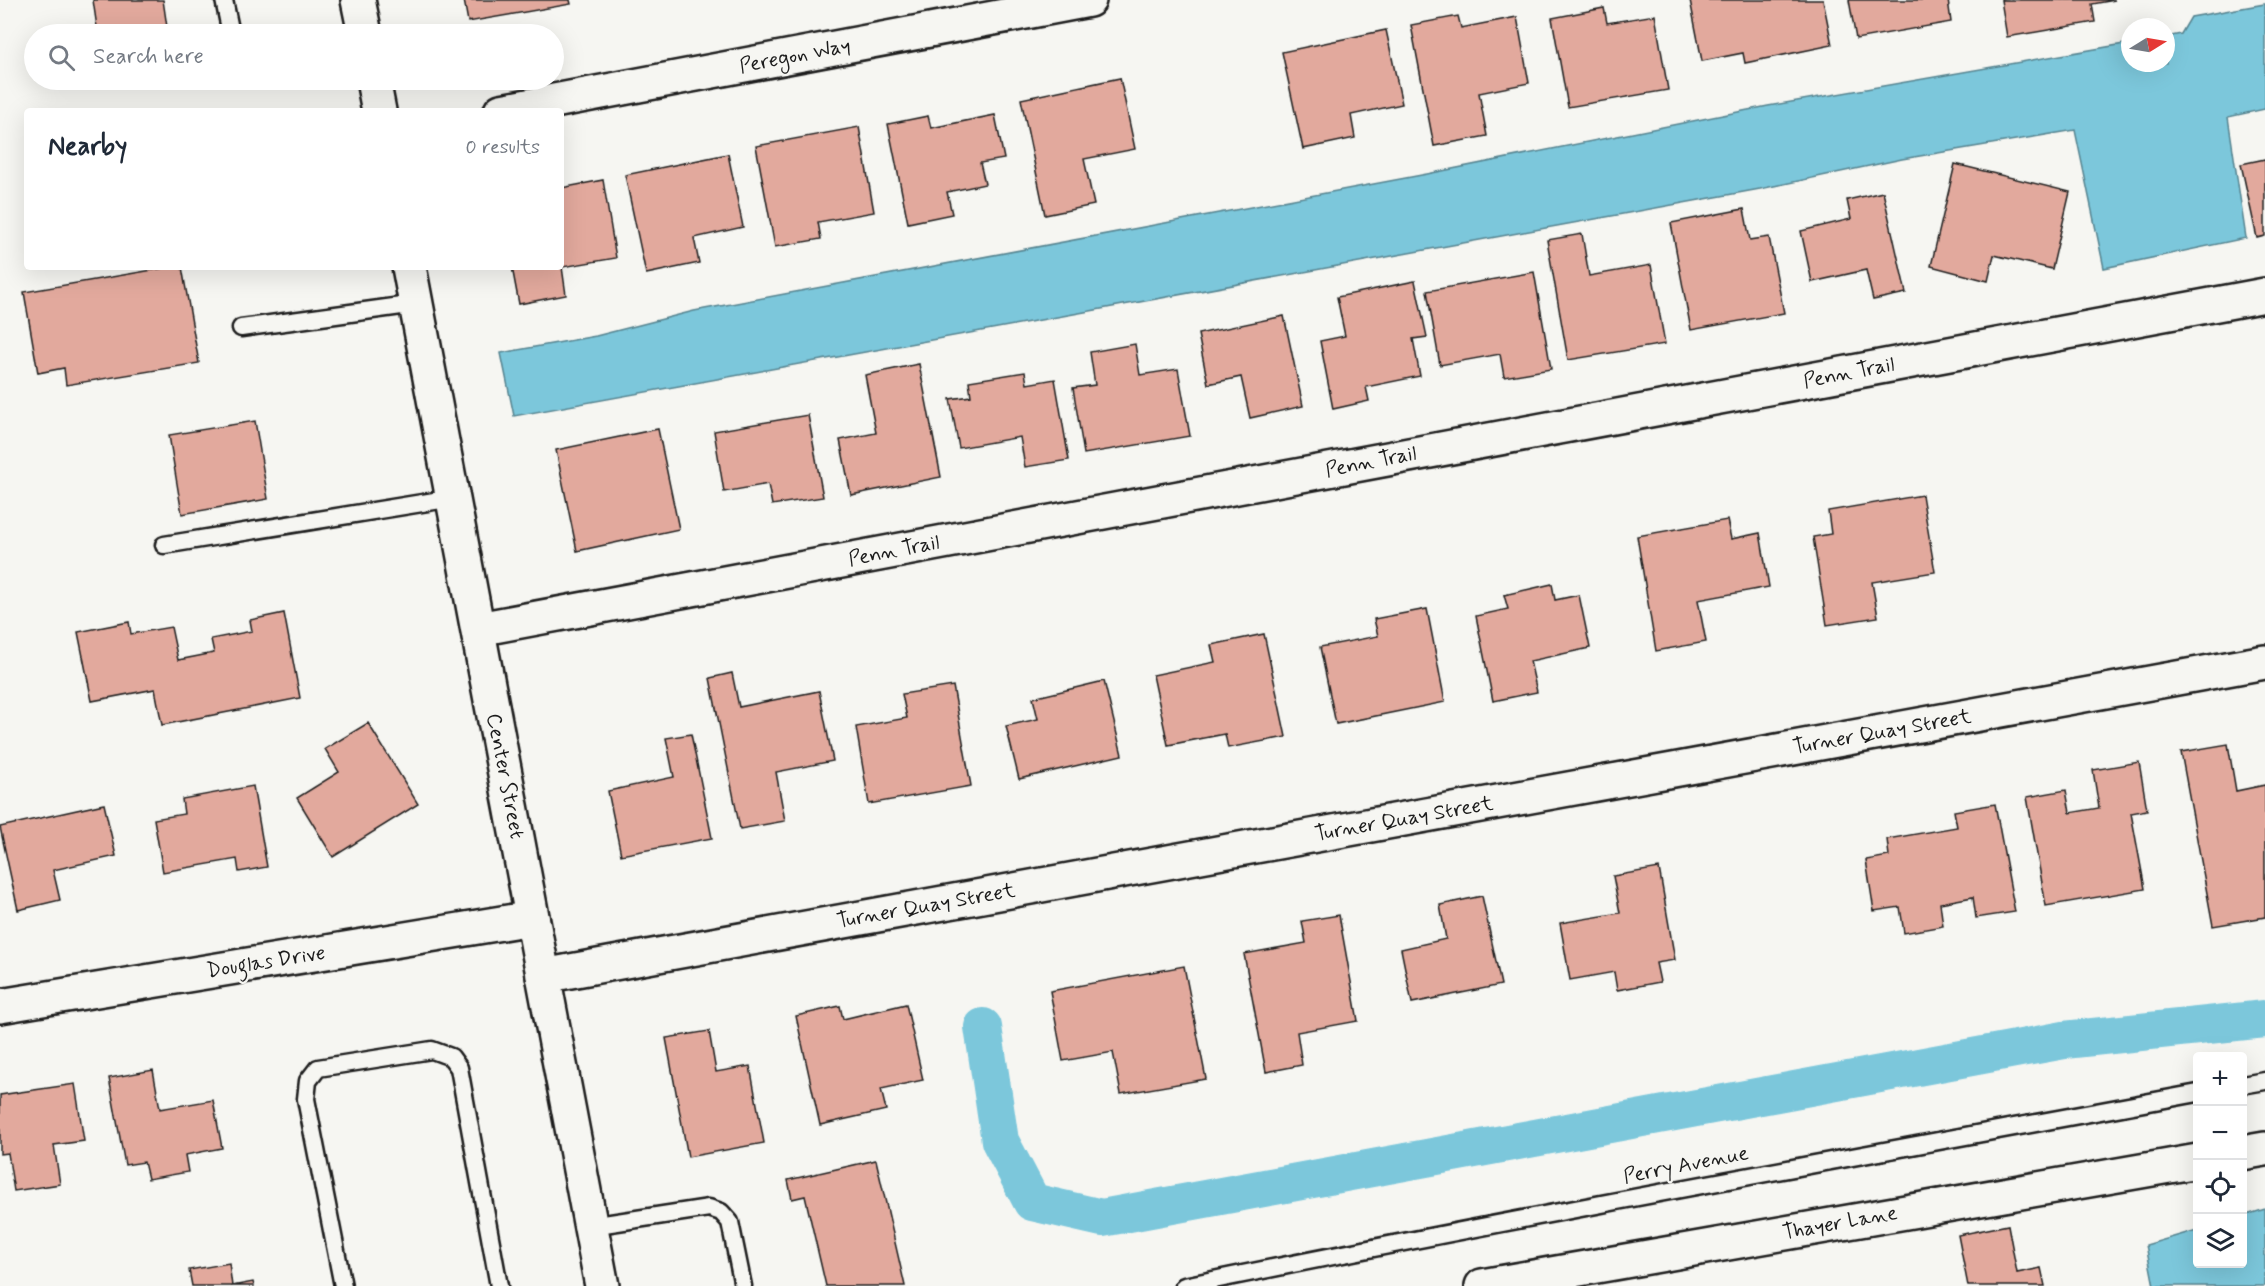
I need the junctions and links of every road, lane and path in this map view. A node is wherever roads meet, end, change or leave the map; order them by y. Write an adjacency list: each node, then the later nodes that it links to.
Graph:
1 (224, 0): 4 (lane)
2 (358, 0): 5 (street)
3 (1089, 0): 8 (street, Peregon Way)
4 (229, 24)
5 (359, 24)
6 (375, 90): 7 (street)
7 (378, 108)
8 (517, 108)
9 (410, 270): 11 (street, Center Street)
10 (2265, 295): 15 (street, Penn Trail)
11 (416, 304): 12 (lane); 13 (street, Center Street)
12 (241, 328)
13 (453, 498): 14 (lane); 15 (street, Center Street)
14 (164, 545)
15 (478, 629): 17 (street, Center Street)
16 (2265, 662): 18 (street, Turner Quay Street)
17 (532, 918): 18 (street, Center Street); 19 (street, Douglas Drive)
18 (543, 976): 26 (street, Center Street)
19 (0, 1006)
20 (2265, 1081): 21 (lane)
21 (2247, 1084)
22 (2193, 1095): 31 (lane, Perry Avenue)
23 (2265, 1149): 24 (street)
24 (2247, 1152)
25 (2193, 1162): 32 (street, Thayer Lane)
26 (591, 1226): 29 (street, Center Street); 30 (lane)
27 (343, 1286): 28 (lane)
28 (499, 1286)
29 (602, 1286)
30 (743, 1286)
31 (1184, 1286)
32 (1482, 1286)

